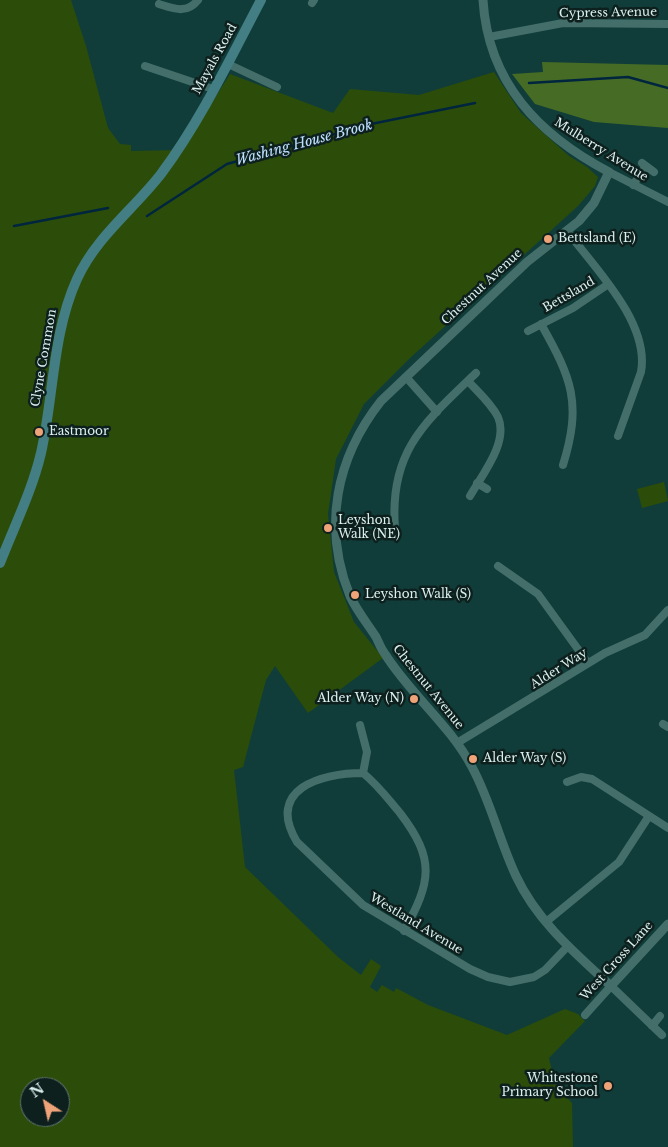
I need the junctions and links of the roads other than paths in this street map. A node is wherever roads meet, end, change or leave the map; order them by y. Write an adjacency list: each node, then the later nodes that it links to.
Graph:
1 (198, 0): 4 (street)
2 (261, 0): 7 (main road, Mayals Road)
3 (483, 0): 6 (street, Mulberry Avenue)
4 (159, 4)
5 (668, 24): 6 (street, Cypress Avenue)
6 (489, 37): 12 (street, Mulberry Avenue)
7 (228, 64): 9 (street); 10 (main road, Mayals Road)
8 (145, 66): 10 (street)
9 (277, 87)
10 (213, 88): 11 (main road, Mayals Road)
11 (190, 130): 30 (main road, Clyne Common)
12 (604, 169): 14 (street, Mulberry Avenue); 16 (street, Chestnut Avenue)
13 (654, 172): 14 (street)
14 (633, 186): 15 (street, Mulberry Avenue)
15 (668, 202)
16 (567, 231): 17 (street); 21 (street, Chestnut Avenue)
17 (607, 285): 18 (street, Bettsland); 24 (street)
18 (541, 324): 19 (street, Bettsland); 25 (street, Bettsland)
19 (528, 331)
20 (476, 373): 22 (street)
21 (406, 376): 23 (street); 35 (street, Chestnut Avenue)
22 (468, 381): 23 (street); 26 (street)
23 (437, 412): 29 (street)
24 (618, 436)
25 (563, 465)
26 (477, 483): 27 (street); 28 (street)
27 (487, 489)
28 (470, 496)
29 (395, 528)
30 (0, 563)
31 (498, 566): 33 (street)
32 (668, 610): 33 (street, Alder Way)
33 (588, 663): 35 (street, Alder Way)
34 (360, 725): 36 (street)
35 (457, 744): 40 (street, Chestnut Avenue)
36 (363, 774): 42 (street); 42 (street, Westland Avenue)
37 (568, 782): 38 (street)
38 (649, 816): 39 (street); 40 (street)
39 (668, 828)
40 (546, 922): 43 (street, Chestnut Avenue)
41 (668, 924): 44 (street, West Cross Lane)
42 (404, 930): 43 (street, Westland Avenue)
43 (568, 946): 44 (street, Chestnut Avenue)
44 (611, 986): 45 (street, West Cross Lane); 47 (street)
45 (585, 1015)
46 (660, 1016): 47 (street)
47 (652, 1026): 48 (street)
48 (662, 1035)

